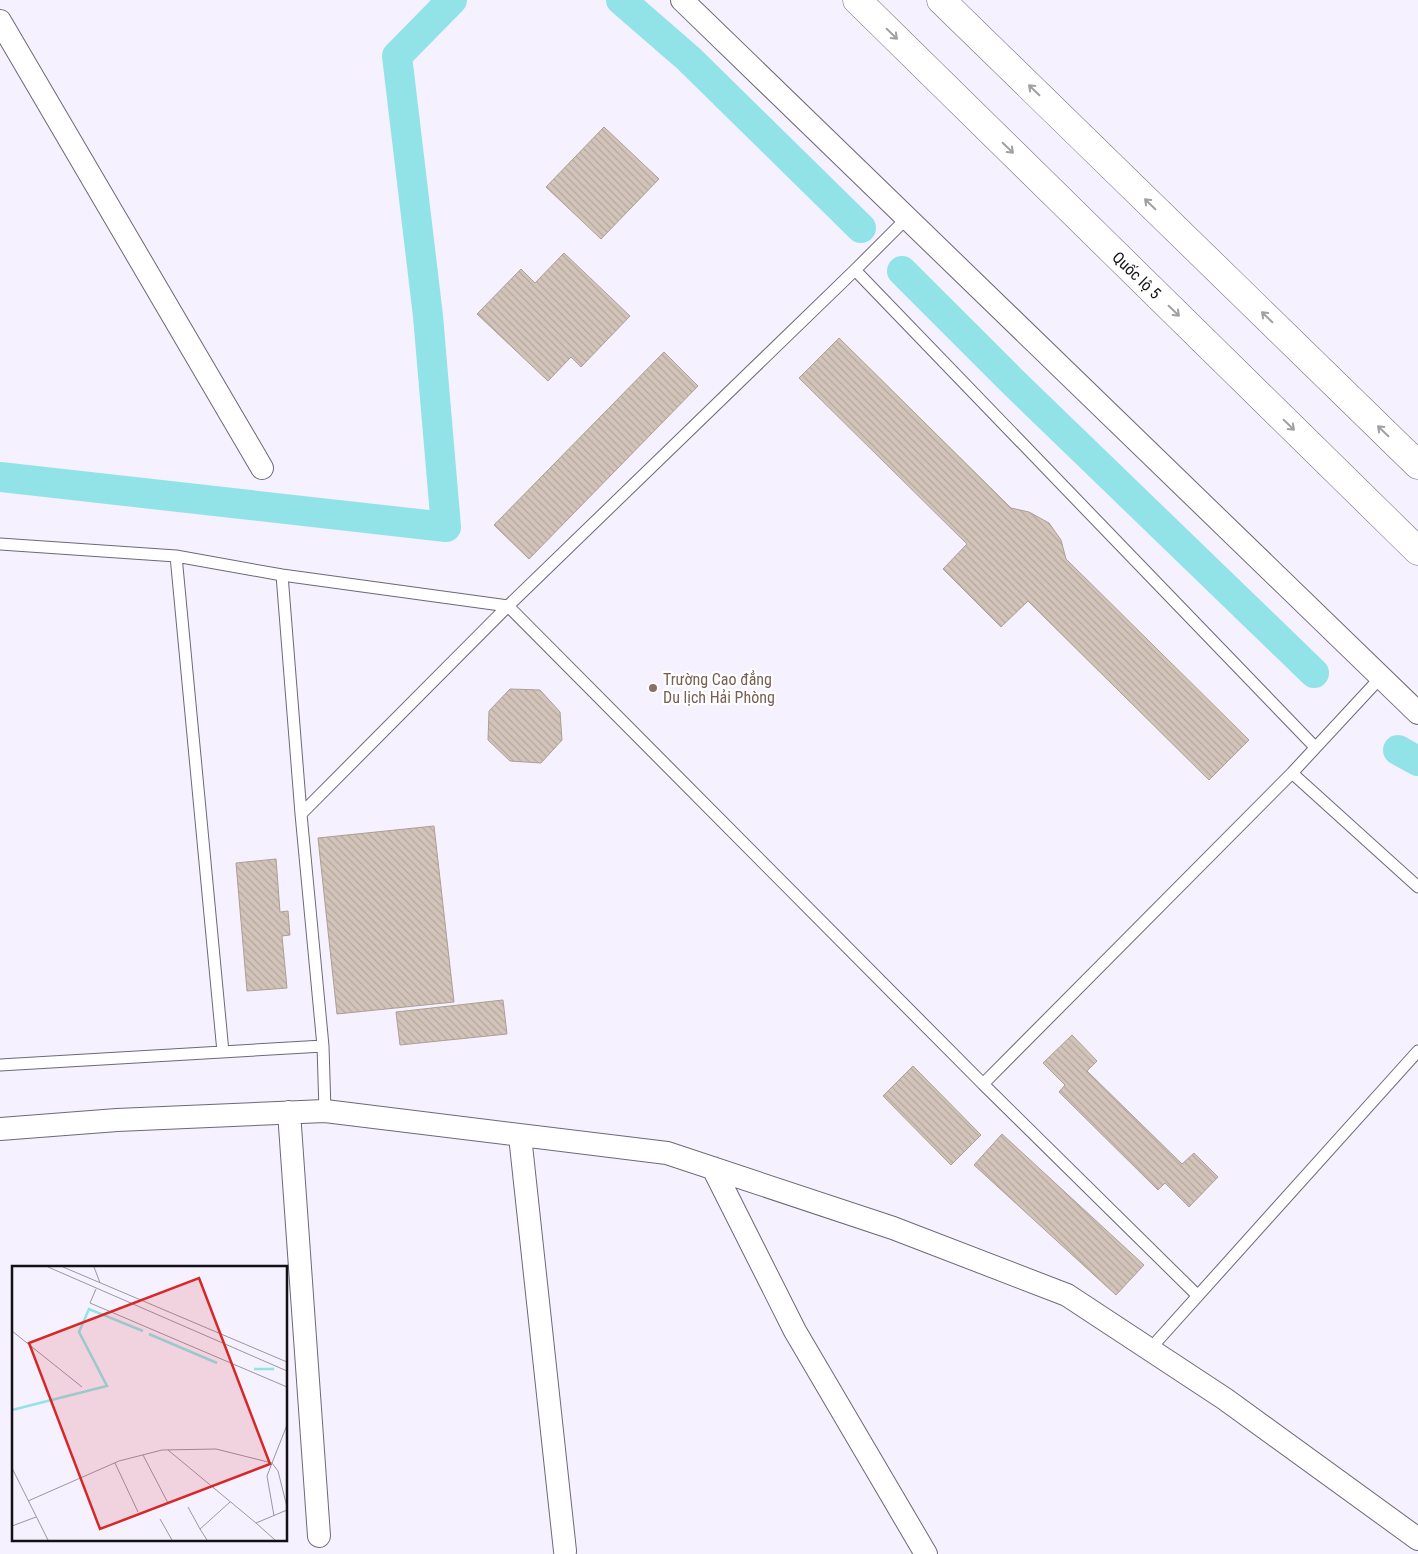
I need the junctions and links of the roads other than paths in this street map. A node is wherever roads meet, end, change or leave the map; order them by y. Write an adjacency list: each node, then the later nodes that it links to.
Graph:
1 (682, 0): 5 (street)
2 (857, 0): 10 (highway, Quốc lộ 5, one-way to 10)
3 (942, 0): 7 (highway, one-way to 3)
4 (0, 21): 8 (street)
5 (907, 218): 6 (lane); 14 (street)
6 (855, 270): 13 (lane); 16 (lane)
7 (1418, 465)
8 (262, 468)
9 (0, 544): 11 (lane)
10 (1418, 551)
11 (176, 556): 12 (lane); 22 (lane)
12 (282, 575): 13 (lane); 18 (lane)
13 (508, 606): 18 (lane); 24 (lane)
14 (1381, 677): 15 (street); 16 (lane)
15 (1418, 713)
16 (1315, 747): 17 (lane)
17 (1292, 773): 19 (lane); 24 (lane)
18 (301, 814): 20 (lane)
19 (1418, 888)
20 (323, 1046): 22 (lane); 25 (lane)
21 (1418, 1051): 30 (lane)
22 (223, 1052): 23 (lane)
23 (0, 1065)
24 (983, 1084): 30 (lane)
25 (325, 1111): 26 (street); 28 (street)
26 (289, 1112): 27 (street); 32 (street)
27 (0, 1129)
28 (520, 1136): 29 (street); 34 (street)
29 (713, 1168): 31 (street); 35 (street)
30 (1197, 1295): 31 (lane)
31 (1150, 1349): 33 (street)
32 (319, 1536)
33 (1418, 1539)
34 (565, 1551)
35 (926, 1554)

